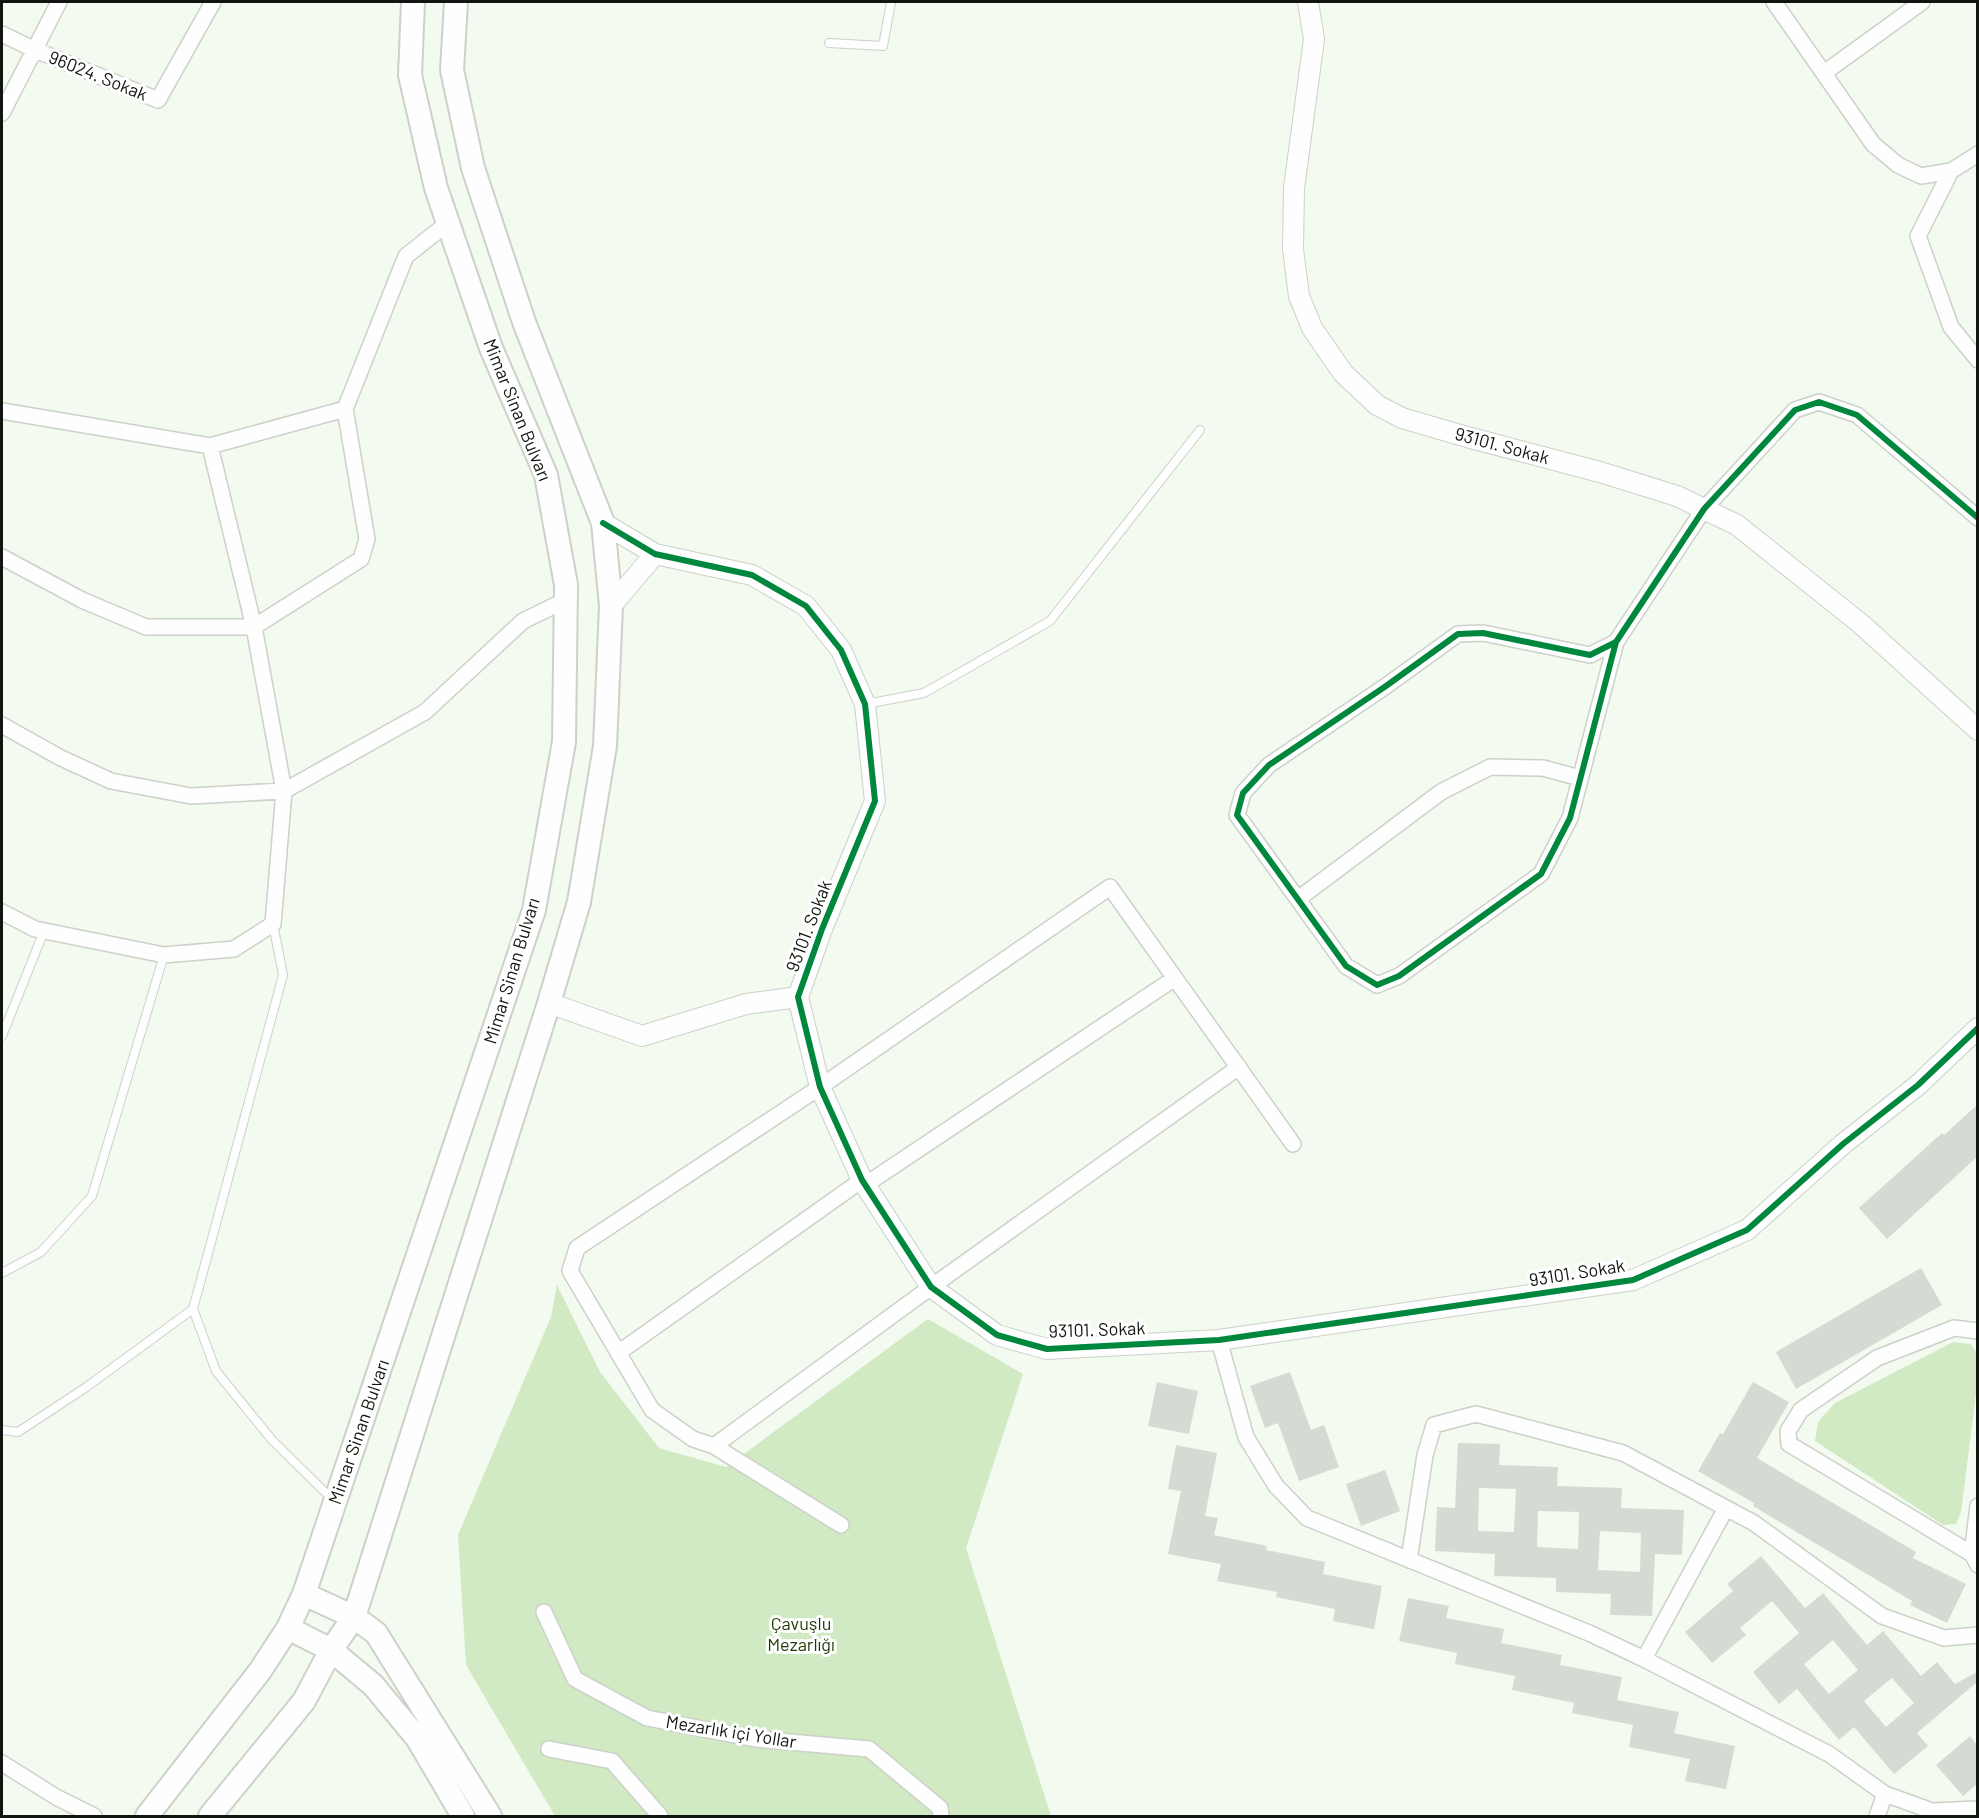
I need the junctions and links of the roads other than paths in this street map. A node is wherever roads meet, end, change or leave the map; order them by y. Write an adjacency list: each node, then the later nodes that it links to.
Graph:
1 (59, 2): 11 (street)
2 (213, 2): 11 (street, 96024. Sokak)
3 (413, 2): 16 (main road, Mimar Sinan Bulvarı)
4 (456, 2): 24 (main road)
5 (891, 2): 10 (lane)
6 (1308, 2): 22 (street, 93101. Sokak)
7 (1774, 2): 12 (street)
8 (1922, 2): 12 (street)
9 (2, 34): 11 (street, 96024. Sokak)
10 (829, 43)
11 (33, 49): 13 (street)
12 (1824, 73): 15 (street)
13 (2, 113)
14 (1977, 154): 15 (street)
15 (1951, 171): 17 (street)
16 (448, 224): 18 (street); 27 (main road, Mimar Sinan Bulvarı)
17 (1977, 360)
18 (345, 409): 21 (street); 29 (street)
19 (2, 411): 21 (street)
20 (1200, 430): 31 (lane)
21 (210, 446): 29 (street)
22 (1704, 509): 23 (street); 30 (street); 33 (street, 93101. Sokak)
23 (1977, 518)
24 (603, 523): 25 (street, 93101. Sokak); 28 (main road)
25 (655, 554): 28 (street); 31 (street, 93101. Sokak)
26 (2, 557): 29 (street)
27 (566, 600): 35 (street); 58 (main road, Mimar Sinan Bulvarı)
28 (611, 606): 43 (main road)
29 (254, 627): 35 (street)
30 (1616, 642): 34 (street); 36 (street)
31 (865, 704): 42 (street, 93101. Sokak)
32 (2, 725): 35 (street)
33 (1977, 730)
34 (1580, 778): 36 (street); 36 (street)
35 (284, 792): 38 (street)
36 (1298, 899)
37 (2, 912): 39 (street)
38 (273, 924): 40 (street); 52 (lane)
39 (44, 931): 40 (street); 45 (lane)
40 (164, 955): 50 (lane)
41 (1175, 978): 46 (street); 47 (street); 49 (street)
42 (798, 998): 43 (street); 47 (street, 93101. Sokak)
43 (549, 1003): 66 (main road)
44 (1977, 1028): 54 (street, 93101. Sokak)
45 (2, 1036)
46 (1239, 1067): 48 (street); 51 (street)
47 (820, 1087): 49 (street, 93101. Sokak); 55 (street)
48 (1293, 1144)
49 (864, 1183): 51 (street, 93101. Sokak); 55 (street)
50 (2, 1273)
51 (931, 1287): 54 (street, 93101. Sokak); 57 (street)
52 (193, 1309): 56 (lane); 58 (lane)
53 (1977, 1331): 63 (street)
54 (1219, 1340): 62 (street)
55 (618, 1353): 57 (street)
56 (2, 1430)
57 (714, 1446): 61 (street)
58 (335, 1502): 64 (main road, Mimar Sinan Bulvarı)
59 (1977, 1506): 63 (street)
60 (1726, 1508): 62 (street); 68 (street); 70 (street)
61 (841, 1525)
62 (1409, 1560): 70 (street)
63 (1975, 1560)
64 (304, 1594): 66 (main road); 67 (main road, Mimar Sinan Bulvarı)
65 (544, 1612): 81 (street, Mezarlık içi Yollar)
66 (354, 1617): 69 (main road); 79 (main road)
67 (288, 1628): 69 (main road); 76 (main road, Mimar Sinan Bulvarı)
68 (1977, 1635)
69 (331, 1650): 77 (main road); 78 (main road)
70 (1644, 1659): 73 (street)
71 (549, 1749): 80 (street)
72 (2, 1763): 75 (street)
73 (1885, 1794): 74 (street); 82 (street)
74 (1977, 1809)
75 (94, 1816)
76 (147, 1816)
77 (210, 1816)
78 (462, 1816)
79 (490, 1816)
80 (660, 1816)
81 (941, 1816)
82 (1876, 1816)

